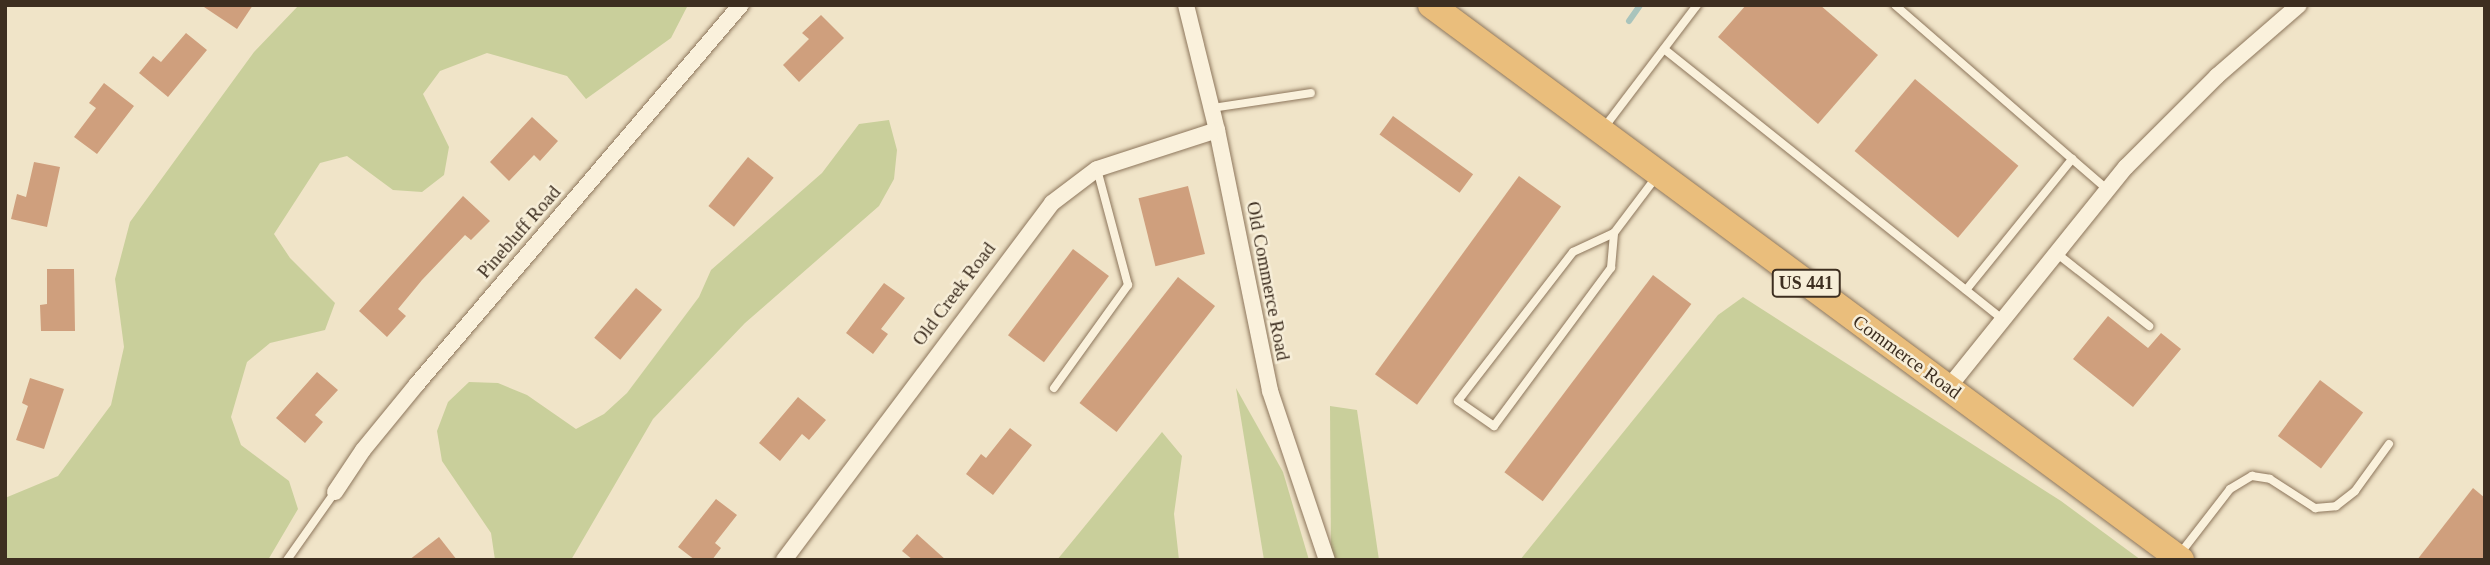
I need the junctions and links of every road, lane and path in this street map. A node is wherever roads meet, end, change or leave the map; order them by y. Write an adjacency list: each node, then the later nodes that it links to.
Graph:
1 (741, 5): 24 (street, Pinebluff Road)
2 (1186, 5): 9 (street, Old Commerce Road)
3 (1431, 5): 11 (highway, Commerce Road / US 441)
4 (1697, 5): 7 (lane)
5 (1895, 5): 12 (lane)
6 (2299, 5): 15 (street)
7 (1664, 48): 11 (lane); 18 (lane)
8 (1311, 93): 9 (lane)
9 (1212, 108): 10 (street, Old Commerce Road)
10 (1217, 130): 13 (street, Old Creek Road); 28 (street, Old Commerce Road)
11 (1601, 131): 14 (highway, Commerce Road / US 441)
12 (2072, 159): 15 (lane); 18 (lane)
13 (1097, 169): 22 (lane); 27 (street, Old Creek Road)
14 (1659, 174): 16 (lane); 21 (highway, Commerce Road / US 441)
15 (2107, 189): 17 (street)
16 (1614, 233): 16 (lane)
17 (2055, 252): 19 (street); 20 (lane)
18 (1966, 290): 19 (lane)
19 (2002, 319): 21 (street)
20 (2149, 326)
21 (1948, 387): 25 (highway, Commerce Road / US 441)
22 (1054, 388)
23 (2389, 444): 25 (lane)
24 (335, 492): 26 (lane)
25 (2179, 558)
26 (288, 560)
27 (784, 560)
28 (1327, 560)

